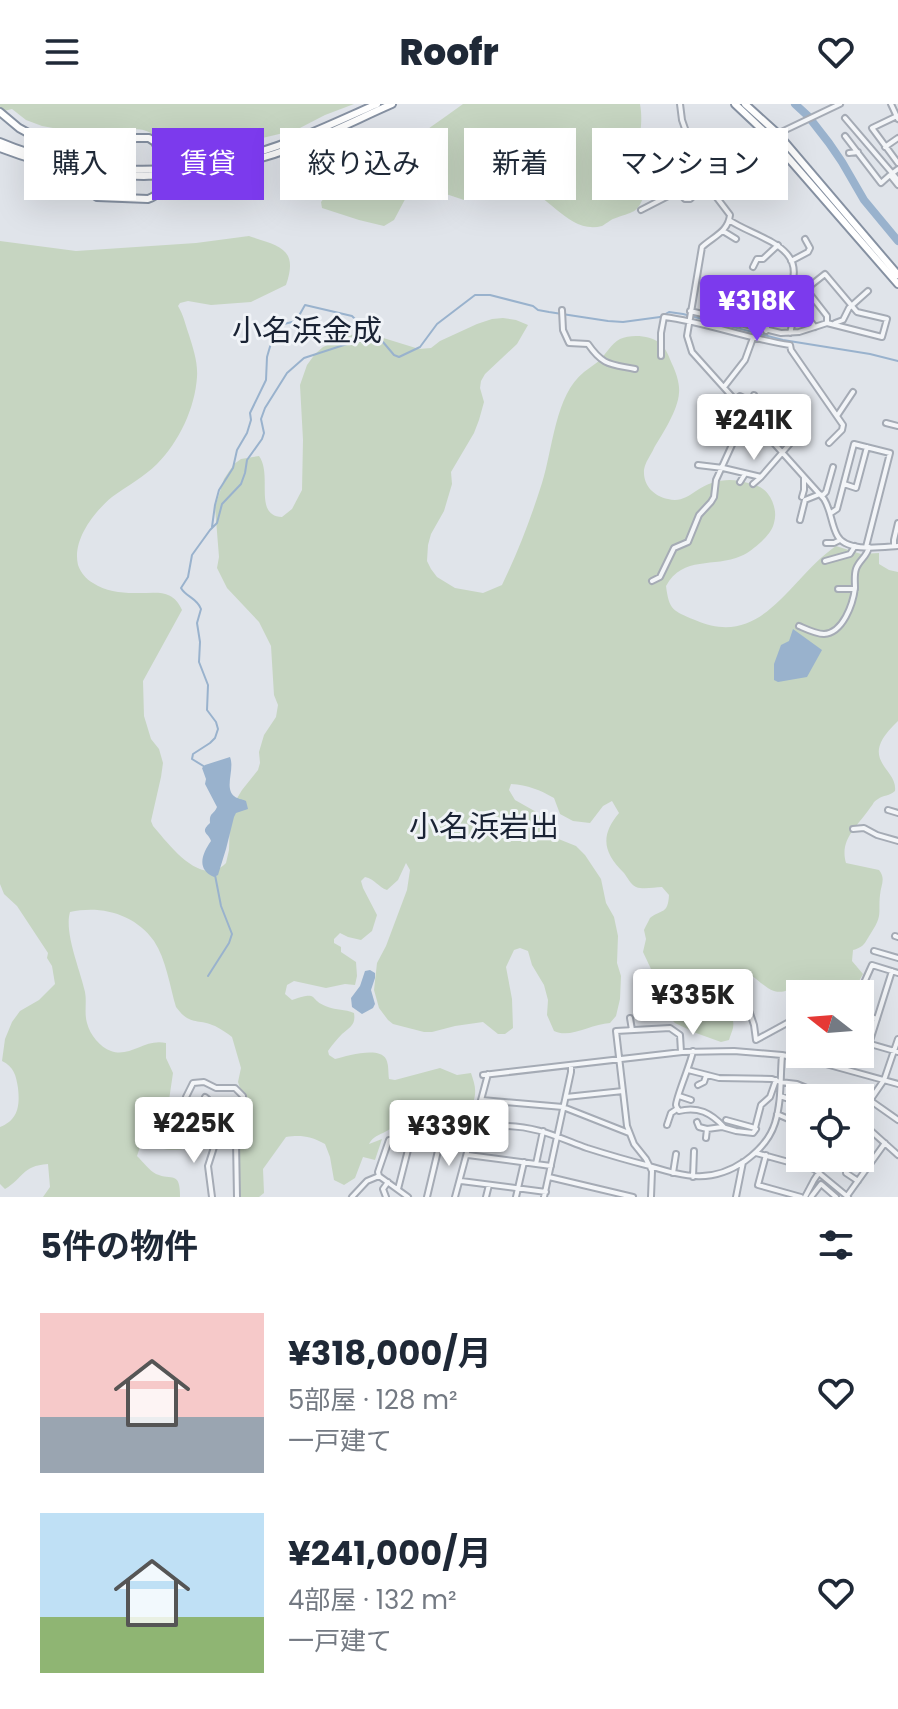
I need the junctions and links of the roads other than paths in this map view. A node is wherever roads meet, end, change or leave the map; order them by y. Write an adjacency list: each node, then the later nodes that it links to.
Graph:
1 (377, 104): 20 (highway)
2 (392, 104): 25 (highway)
3 (680, 104): 11 (street)
4 (735, 104): 12 (highway)
5 (745, 104): 13 (highway)
6 (837, 104): 14 (street)
7 (891, 104): 9 (street)
8 (0, 112): 15 (highway)
9 (897, 117): 19 (street)
10 (845, 118): 30 (street)
11 (686, 128)
12 (764, 128)
13 (767, 128)
14 (787, 128)
15 (24, 131)
16 (845, 136): 22 (street)
17 (898, 138): 19 (street)
18 (0, 145): 28 (highway)
19 (885, 147): 26 (street)
20 (264, 151)
21 (788, 152): 43 (highway)
22 (858, 152): 24 (street); 30 (street)
23 (788, 153): 44 (highway)
24 (849, 153)
25 (264, 157)
26 (898, 166): 30 (street)
27 (152, 167): 28 (highway)
28 (144, 173): 29 (highway); 31 (highway)
29 (152, 173)
30 (891, 174): 32 (street)
31 (152, 178)
32 (898, 182)
33 (660, 200): 35 (street)
34 (718, 200): 36 (street)
35 (641, 210)
36 (729, 220): 37 (street); 40 (street)
37 (723, 231): 38 (street); 50 (street)
38 (736, 239)
39 (805, 239): 41 (street)
40 (778, 245): 41 (street); 42 (street)
41 (791, 261): 47 (street)
42 (753, 267)
43 (898, 275)
44 (898, 284)
45 (727, 287): 51 (street)
46 (868, 291): 48 (street)
47 (799, 306): 55 (street); 57 (street)
48 (852, 306): 54 (street); 54 (street); 54 (street)
49 (562, 310): 60 (street)
50 (690, 311): 51 (street); 52 (street)
51 (718, 318): 53 (street)
52 (689, 322): 58 (street); 59 (street); 61 (street)
53 (740, 324): 56 (street); 56 (street)
54 (830, 324): 55 (street)
55 (815, 327): 57 (street)
56 (766, 331): 57 (street)
57 (790, 333)
58 (753, 338): 61 (street); 66 (street)
59 (661, 356)
60 (635, 369)
61 (724, 387): 64 (street)
62 (853, 392): 66 (street)
63 (754, 395): 64 (street)
64 (735, 400): 65 (street)
65 (741, 407): 72 (street); 75 (street)
66 (837, 416): 70 (street)
67 (886, 423): 68 (street)
68 (898, 426)
69 (801, 431): 72 (street)
70 (829, 443)
71 (867, 447): 81 (street); 81 (street); 91 (street)
72 (783, 453): 77 (street); 78 (street)
73 (698, 465): 75 (street)
74 (833, 467): 82 (street)
75 (723, 468): 76 (street); 92 (street)
76 (745, 474): 77 (street); 79 (street)
77 (761, 477): 80 (street)
78 (804, 477): 82 (street); 83 (street)
79 (740, 482)
80 (753, 484)
81 (844, 484): 84 (street)
82 (821, 495): 84 (street); 85 (street)
83 (802, 497)
84 (831, 513): 87 (street)
85 (800, 520)
86 (898, 523): 90 (street)
87 (840, 540): 88 (street); 89 (street)
88 (826, 543)
89 (855, 546): 91 (street); 94 (street)
90 (896, 546): 91 (street)
91 (868, 547): 97 (street)
92 (674, 548): 93 (street); 95 (street)
93 (663, 553)
94 (825, 561)
95 (652, 581)
96 (838, 589): 97 (street)
97 (855, 589): 98 (street)
98 (799, 626)
99 (888, 810): 100 (street)
100 (898, 813)
101 (853, 829): 102 (street)
102 (870, 832): 103 (street); 104 (street)
103 (867, 838)
104 (898, 841)
105 (874, 951): 106 (street)
106 (898, 958)
107 (896, 972): 108 (street); 112 (street)
108 (865, 980)
109 (739, 994): 117 (street)
110 (630, 1018): 115 (street)
111 (874, 1018): 112 (street)
112 (877, 1019): 114 (street)
113 (786, 1025): 119 (street)
114 (874, 1028)
115 (632, 1030): 122 (street); 126 (street)
116 (747, 1030): 117 (street)
117 (755, 1030): 119 (street)
118 (898, 1039): 124 (street)
119 (757, 1040): 123 (street)
120 (874, 1045): 124 (street)
121 (693, 1051): 122 (street); 123 (street); 128 (street)
122 (681, 1052): 126 (street)
123 (756, 1052): 125 (street)
124 (896, 1052): 130 (street)
125 (782, 1055): 130 (street); 131 (street)
126 (619, 1060): 127 (street); 135 (street)
127 (571, 1065): 140 (street); 142 (street)
128 (688, 1070): 129 (street); 137 (street)
129 (706, 1075): 131 (street); 134 (street)
130 (884, 1080): 133 (street); 136 (street)
131 (778, 1081): 132 (street); 138 (street); 157 (street)
132 (797, 1084)
133 (898, 1084)
134 (698, 1085)
135 (623, 1091): 140 (street); 161 (street)
136 (874, 1095)
137 (679, 1096): 143 (street); 146 (street)
138 (780, 1096): 141 (street); 149 (street)
139 (205, 1097): 150 (street)
140 (566, 1097): 145 (street)
141 (786, 1098)
142 (482, 1100): 145 (street); 159 (street)
143 (691, 1100)
144 (874, 1102): 153 (street)
145 (563, 1107): 161 (street); 164 (street)
146 (677, 1109): 148 (street); 156 (street)
147 (663, 1114): 148 (street)
148 (670, 1114): 155 (street)
149 (777, 1114): 151 (street); 169 (street)
150 (210, 1118): 194 (street); 195 (street)
151 (786, 1118)
152 (726, 1120): 157 (street)
153 (898, 1120)
154 (697, 1122): 158 (street)
155 (667, 1125)
156 (724, 1127): 157 (street); 158 (street)
157 (756, 1127)
158 (707, 1129): 166 (street)
159 (474, 1130): 160 (street); 163 (street); 171 (street)
160 (543, 1131): 164 (street); 177 (street)
161 (629, 1133): 179 (street)
162 (874, 1133): 167 (street)
163 (442, 1134): 165 (street); 199 (street)
164 (558, 1137): 178 (street); 179 (street)
165 (411, 1138): 183 (street); 191 (street)
166 (706, 1138)
167 (885, 1143): 173 (street); 188 (street)
168 (694, 1151): 185 (street)
169 (756, 1153): 172 (street); 176 (street)
170 (676, 1154): 182 (street)
171 (468, 1155): 175 (street); 187 (street)
172 (766, 1155): 174 (street); 206 (street)
173 (898, 1155)
174 (786, 1161)
175 (524, 1162): 177 (street); 190 (street)
176 (743, 1162): 185 (street); 205 (street)
177 (536, 1164): 178 (street)
178 (551, 1166): 184 (street)
179 (650, 1167): 182 (street); 204 (street)
180 (820, 1172): 193 (street); 206 (street)
181 (846, 1172): 188 (street)
182 (673, 1173): 185 (street)
183 (379, 1176): 186 (street); 196 (street)
184 (549, 1177): 192 (street); 203 (street)
185 (693, 1177)
186 (388, 1181): 191 (street); 197 (street)
187 (460, 1181): 189 (street); 200 (street)
188 (858, 1181): 193 (street)
189 (489, 1185): 190 (street); 201 (street)
190 (518, 1188): 192 (street); 202 (street)
191 (398, 1189): 198 (street)
192 (545, 1194)
193 (847, 1196)
194 (212, 1197)
195 (237, 1197)
196 (352, 1197)
197 (386, 1197)
198 (408, 1197)
199 (427, 1197)
200 (455, 1197)
201 (486, 1197)
202 (516, 1197)
203 (633, 1197)
204 (651, 1197)
205 (736, 1197)
206 (806, 1197): 207 (street)
207 (836, 1197)

